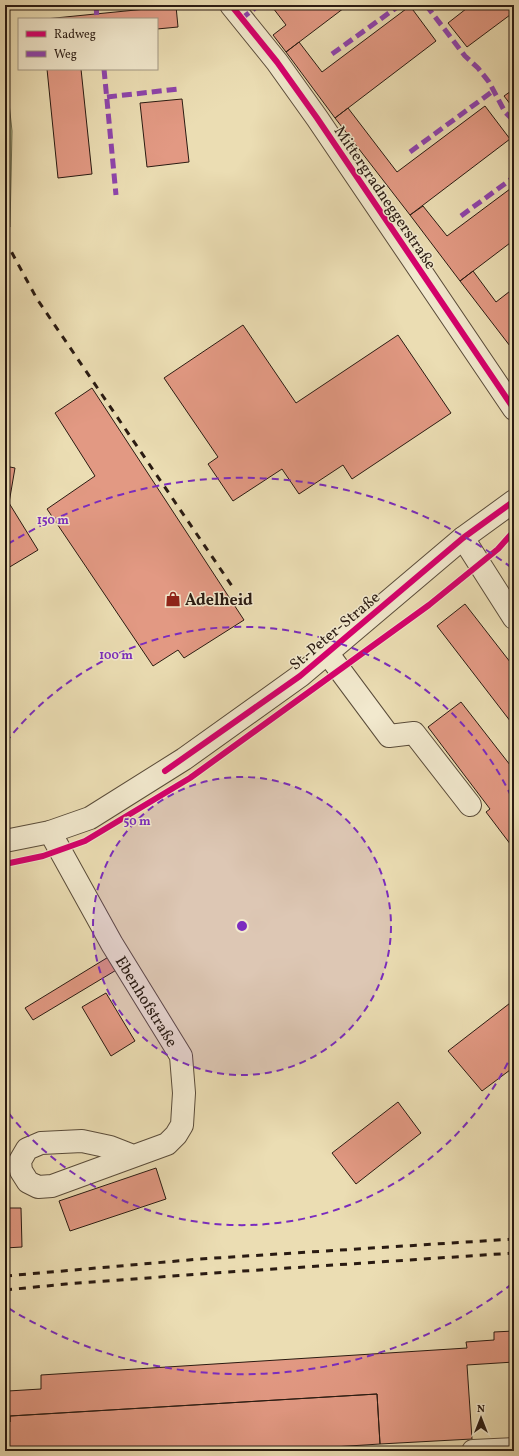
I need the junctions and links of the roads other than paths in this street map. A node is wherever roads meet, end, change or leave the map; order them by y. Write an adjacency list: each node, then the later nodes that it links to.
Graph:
1 (231, 5): 2 (street, Mittergradneggerstraße)
2 (514, 409)
3 (514, 501): 4 (street, St.-Peter-Straße)
4 (463, 538): 5 (street); 6 (street, St.-Peter-Straße)
5 (514, 618)
6 (328, 654): 7 (street); 8 (street, St.-Peter-Straße)
7 (470, 805)
8 (50, 832): 9 (street, St.-Peter-Straße); 10 (street, Ebenhofstraße)
9 (5, 842)
10 (133, 1156)
11 (514, 1449): 12 (street)
12 (473, 1451)

